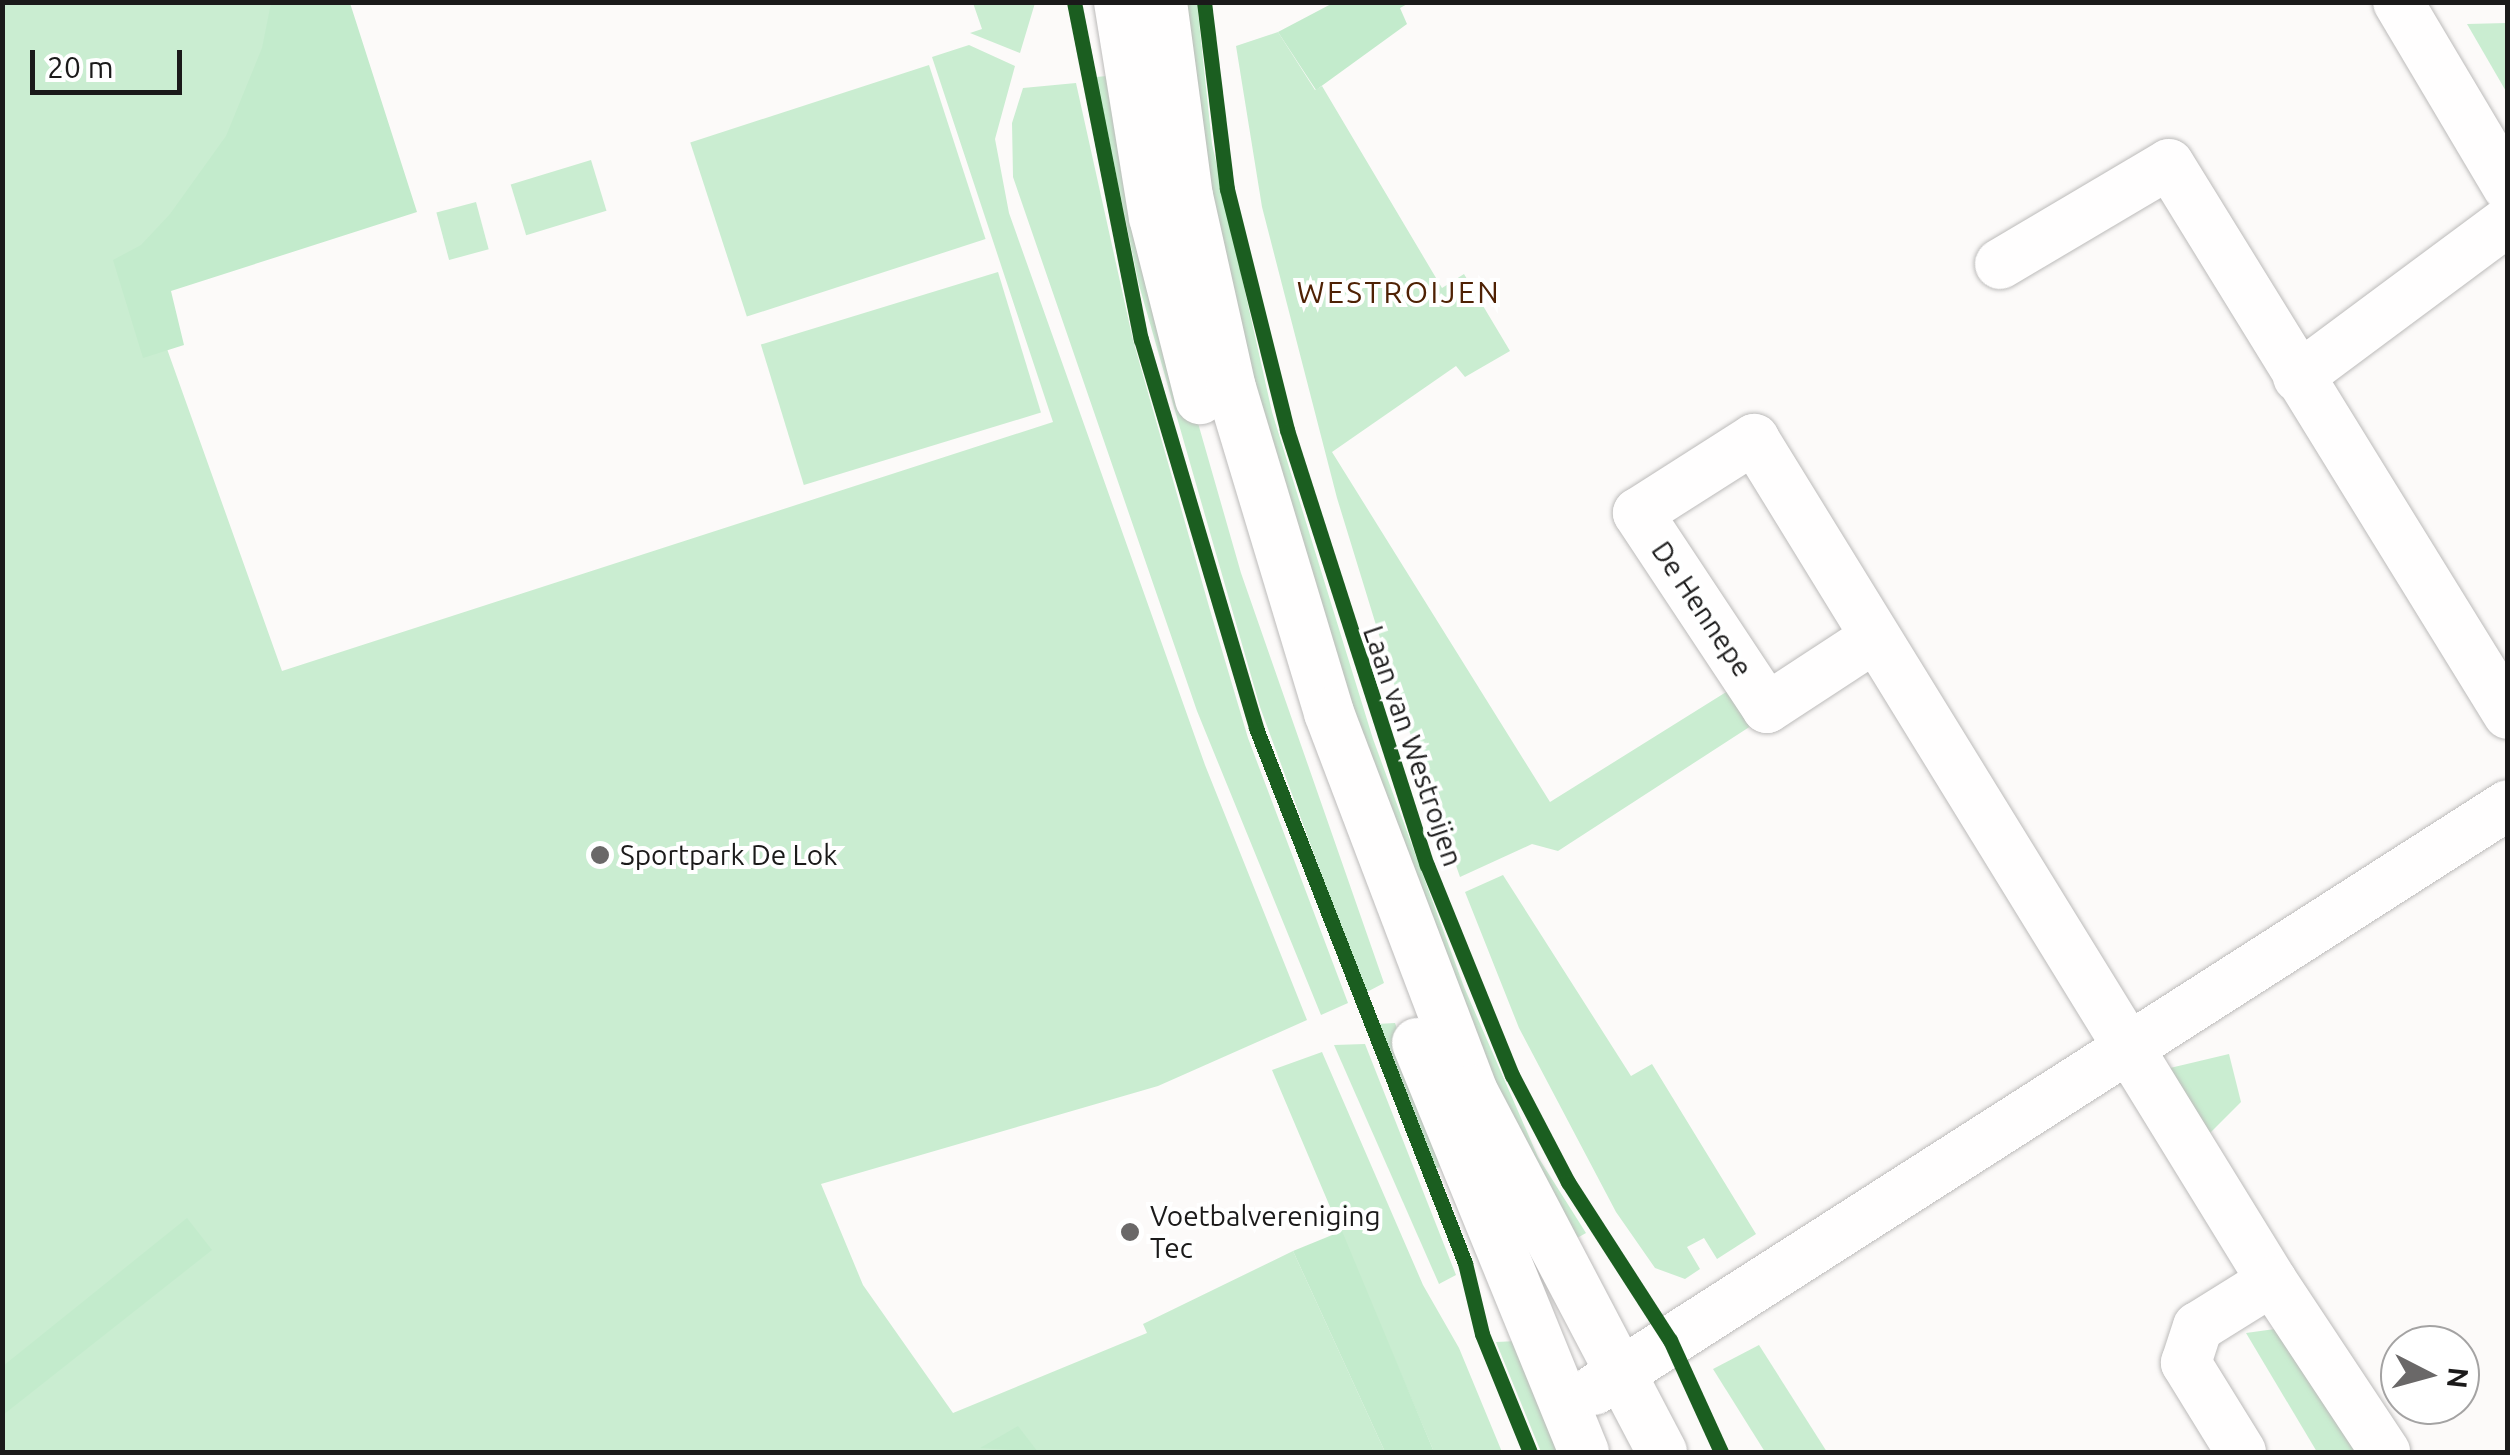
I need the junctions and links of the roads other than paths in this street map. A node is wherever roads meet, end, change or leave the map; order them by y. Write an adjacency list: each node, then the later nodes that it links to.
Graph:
1 (1119, 2): 14 (street)
2 (1162, 2): 13 (street)
3 (2398, 2): 4 (street)
4 (2508, 187)
5 (2508, 221): 7 (street)
6 (2000, 264): 7 (street)
7 (2298, 377): 9 (street)
8 (1874, 638): 8 (street, De Hennepe); 11 (street, De Hennepe)
9 (2508, 714)
10 (2508, 805): 11 (street)
11 (2124, 1048): 12 (street, De Hennepe); 13 (street)
12 (2272, 1282): 16 (street); 17 (street, De Hennepe)
13 (1619, 1374): 14 (street); 15 (street)
14 (1575, 1430)
15 (1662, 1452)
16 (2241, 1452)
17 (2384, 1452)

